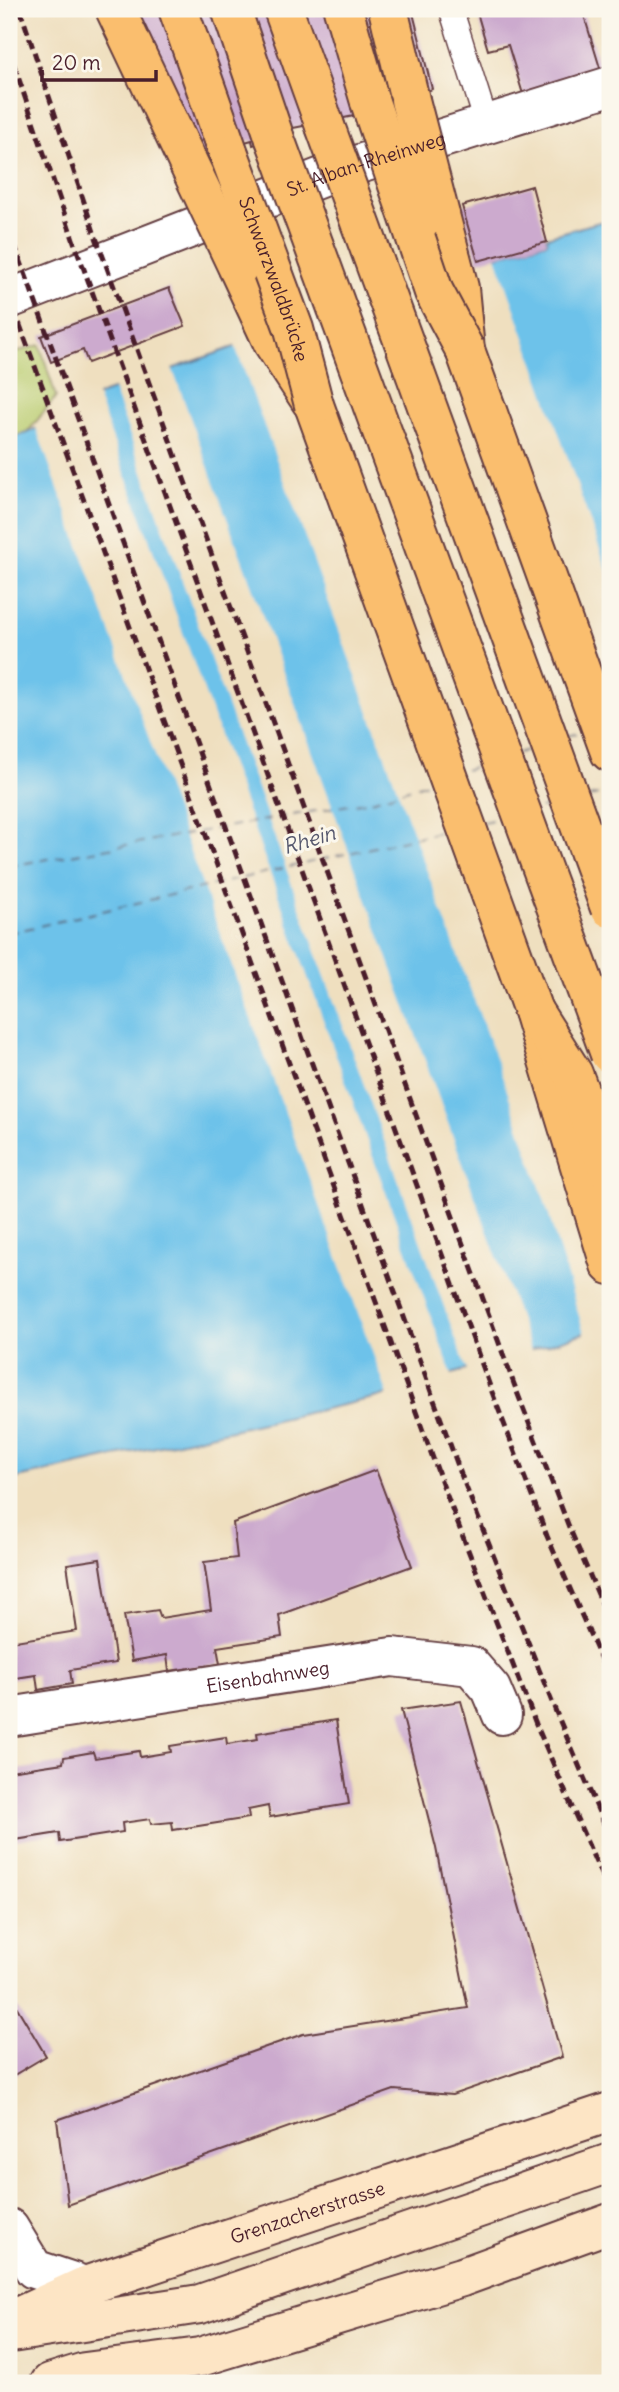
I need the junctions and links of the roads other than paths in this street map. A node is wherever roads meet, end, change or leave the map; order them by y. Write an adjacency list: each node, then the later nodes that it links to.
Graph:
1 (115, 9): 12 (main road, bridge)
2 (178, 9): 12 (main road, Schwarzwaldbrücke, bridge)
3 (231, 9): 16 (main road, bridge)
4 (284, 9): 14 (main road, bridge)
5 (343, 9): 11 (main road, bridge)
6 (388, 9): 11 (main road, bridge)
7 (451, 9): 9 (lane)
8 (610, 86): 9 (street, St. Alban-Rheinweg)
9 (487, 125): 10 (street, St. Alban-Rheinweg)
10 (9, 299)
11 (465, 349): 13 (main road)
12 (314, 405): 15 (main road)
13 (610, 752)
14 (610, 908)
15 (533, 1011): 17 (main road); 18 (main road)
16 (610, 1054)
17 (610, 1173)
18 (610, 1265)
19 (502, 1715): 20 (street, Eisenbahnweg)
20 (9, 1717)
21 (610, 2112): 26 (main road, Grenzacherstrasse)
22 (610, 2163): 27 (main road)
23 (610, 2223): 30 (main road)
24 (9, 2228): 25 (street)
25 (22, 2267): 26 (street)
26 (85, 2286): 28 (main road, Grenzacherstrasse)
27 (200, 2304): 29 (main road); 30 (main road)
28 (9, 2321)
29 (9, 2333)
30 (68, 2378)

